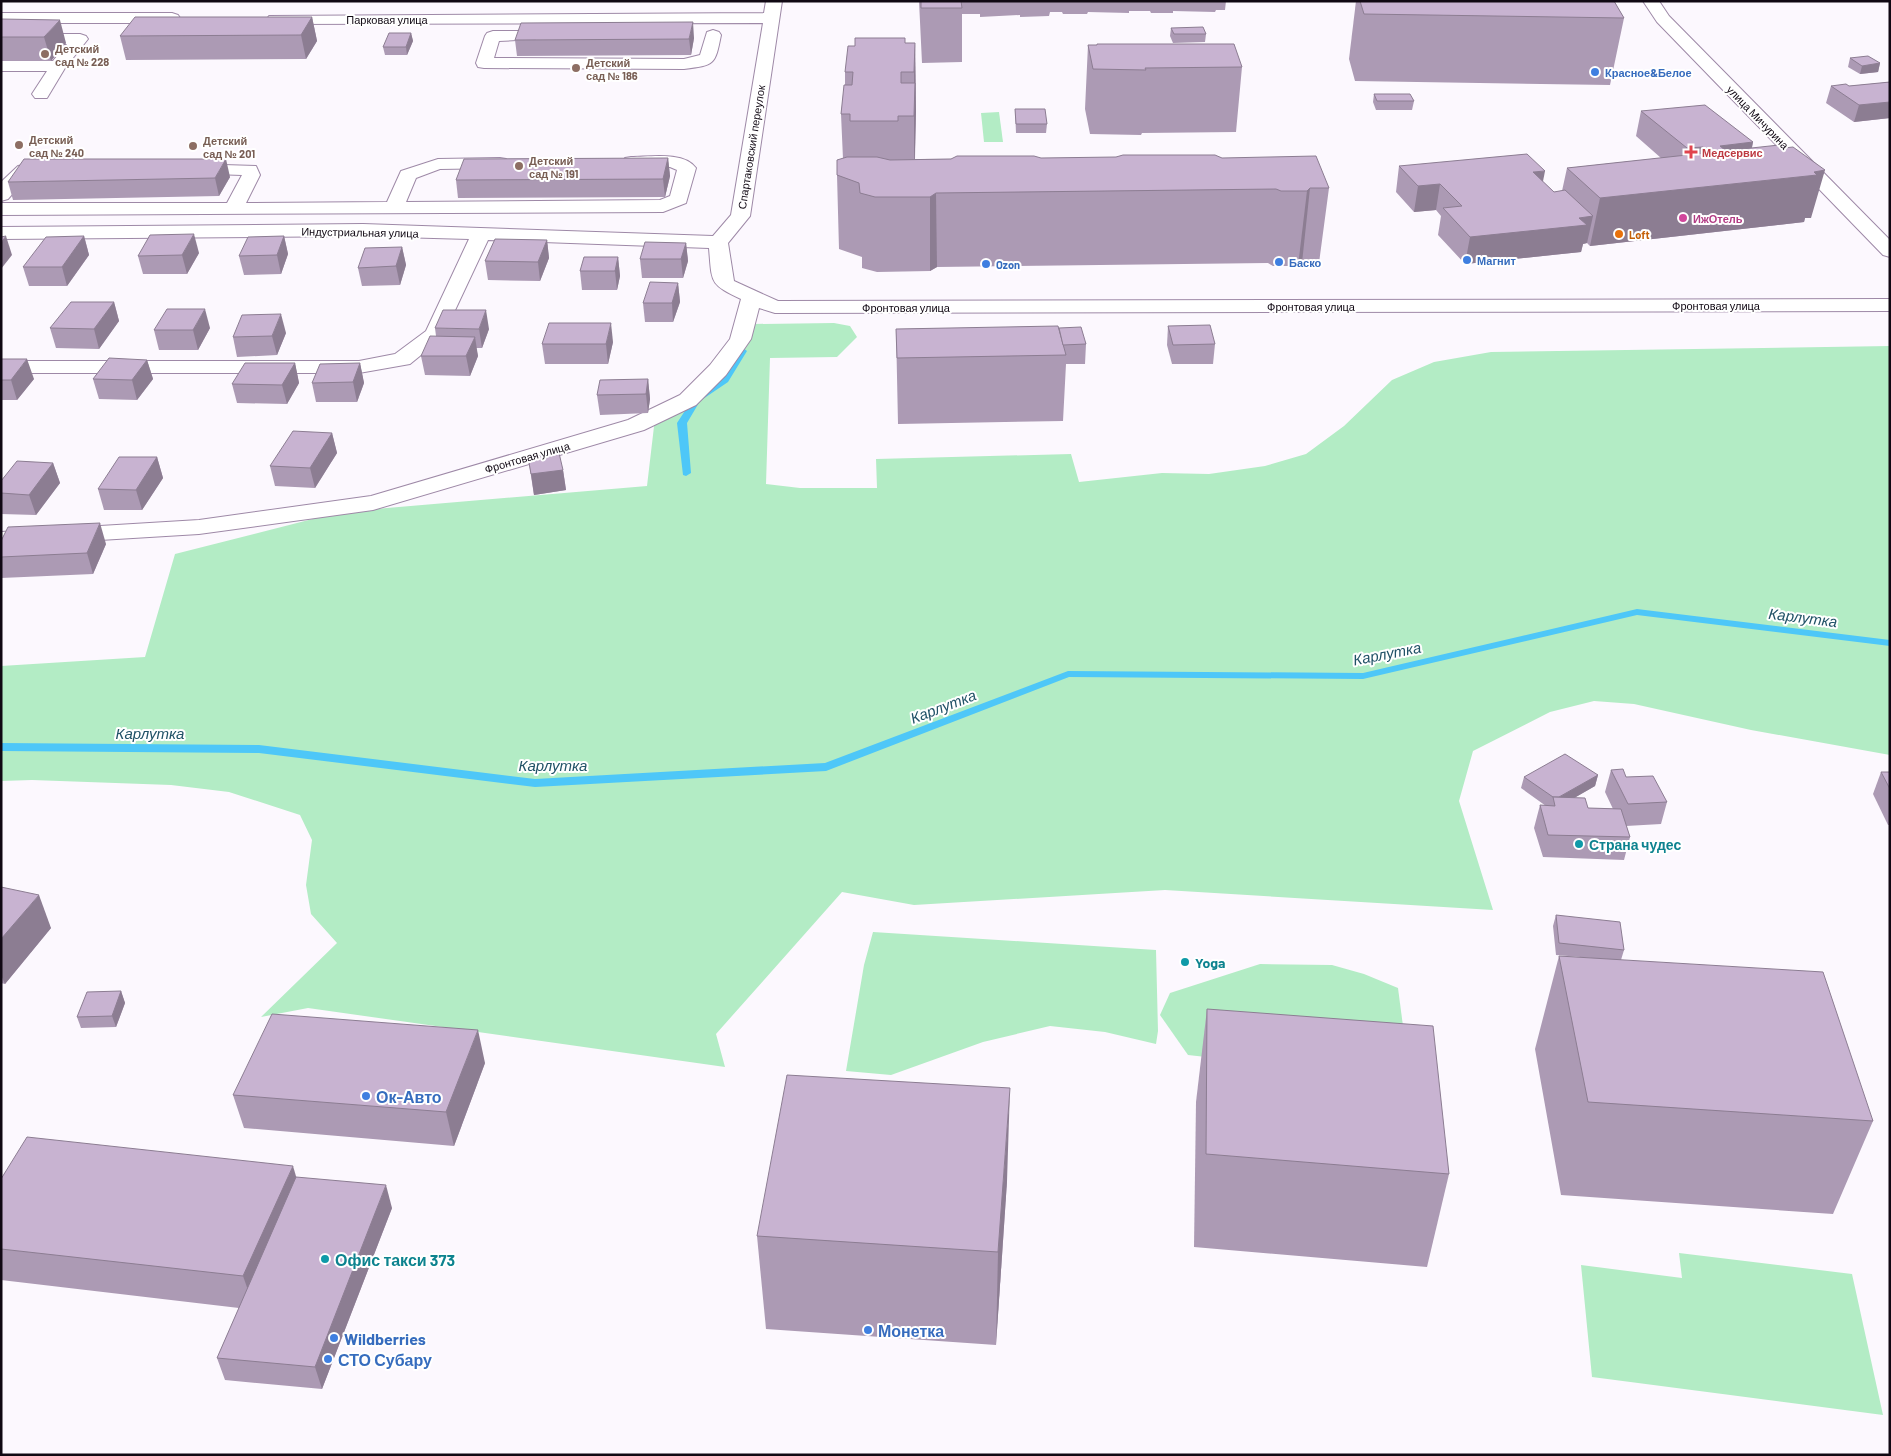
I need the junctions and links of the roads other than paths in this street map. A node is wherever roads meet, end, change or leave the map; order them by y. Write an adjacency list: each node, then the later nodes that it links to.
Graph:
1 (1651, 1): 25 (street, улица Мичурина)
2 (773, 10): 5 (street, Парковая улица); 24 (street, Спартаковский переулок)
3 (1, 18): 4 (street)
4 (187, 18)
5 (256, 18)
6 (731, 35): 9 (street)
7 (543, 36): 9 (street)
8 (693, 36): 9 (street)
9 (713, 36)
10 (1, 39): 12 (street)
11 (1, 66): 12 (street)
12 (58, 66): 13 (street)
13 (41, 94)
14 (615, 162): 19 (street)
15 (517, 163): 19 (street)
16 (172, 169): 21 (street)
17 (63, 170): 18 (street)
18 (1, 195)
19 (394, 208): 21 (street)
20 (1, 209): 21 (street)
21 (234, 209)
22 (1, 233): 23 (street, Индустриальная улица)
23 (481, 235): 24 (street, Индустриальная улица); 28 (street)
24 (718, 242): 26 (street)
25 (1890, 252)
26 (752, 298): 27 (street, Фронтовая улица); 29 (street, Фронтовая улица)
27 (1889, 303)
28 (1, 367)
29 (1, 539)

